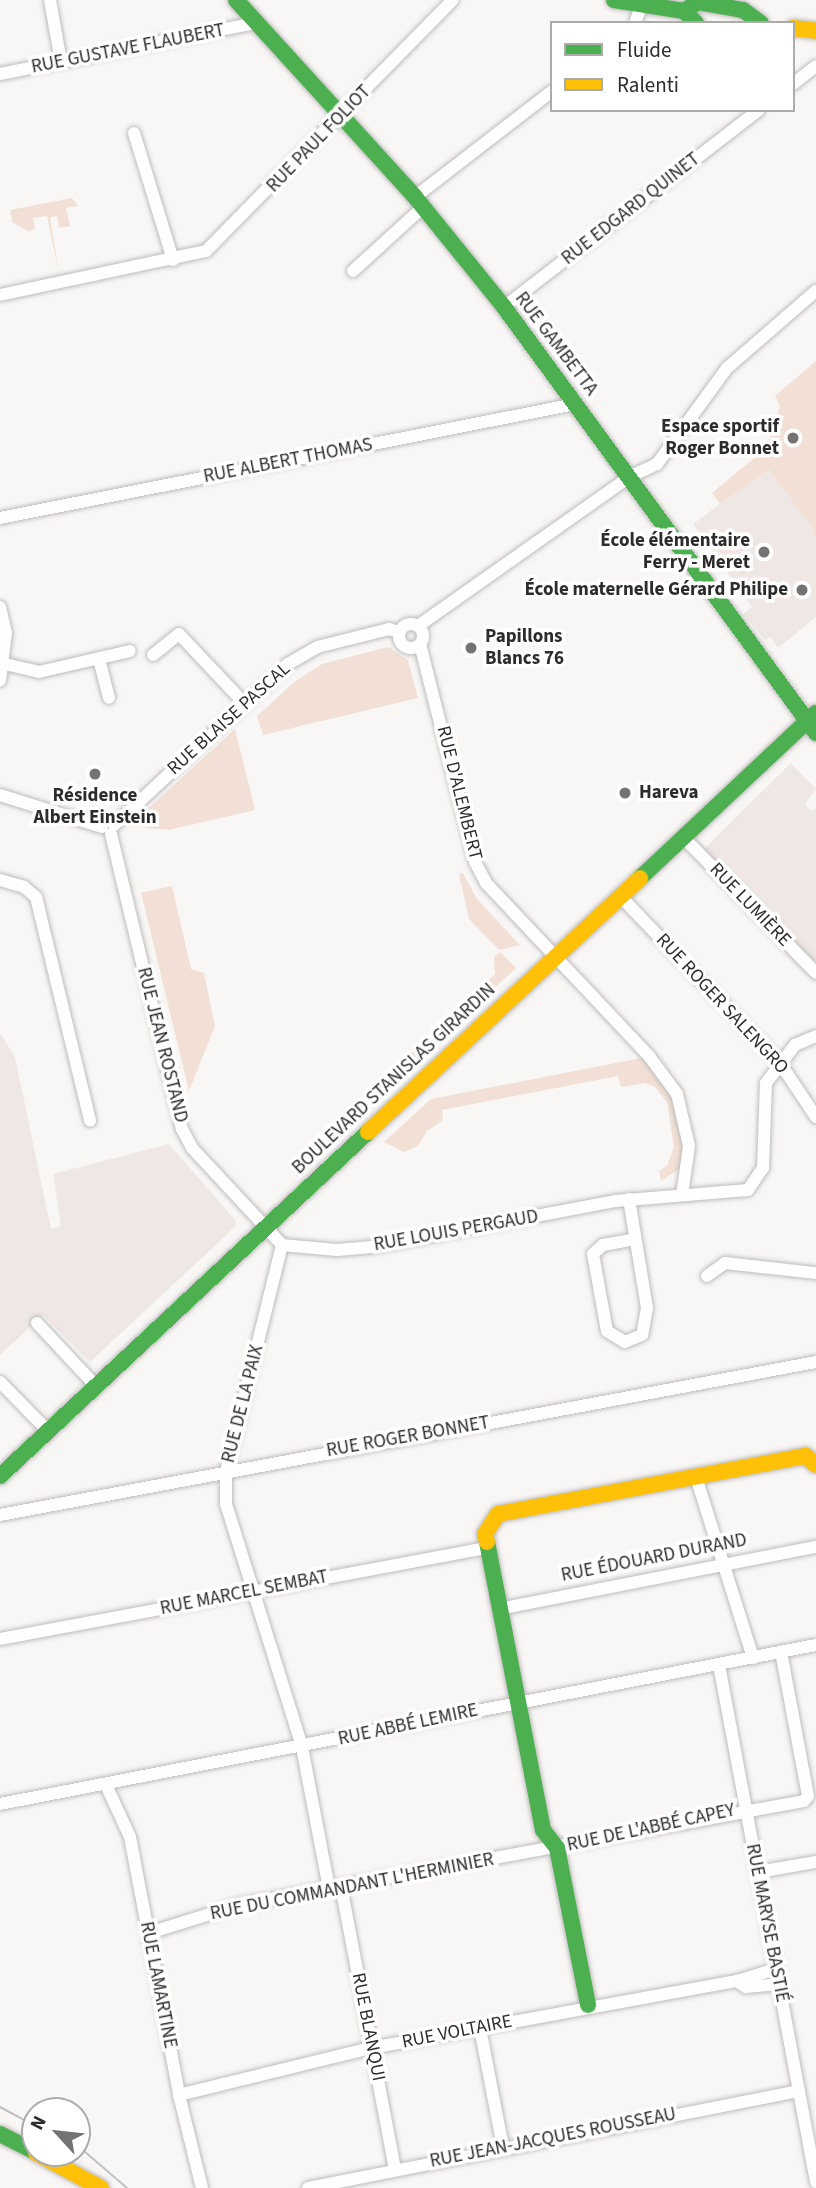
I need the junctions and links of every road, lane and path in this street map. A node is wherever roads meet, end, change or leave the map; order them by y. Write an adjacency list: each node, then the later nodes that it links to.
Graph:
1 (50, 0): 13 (street)
2 (236, 0): 10 (street, RUE GAMBETTA)
3 (453, 0): 19 (street, RUE PAUL FOLIOT)
4 (614, 0): 5 (street)
5 (642, 4): 6 (street); 7 (street)
6 (685, 5): 8 (street); 9 (street)
7 (636, 21)
8 (695, 21)
9 (758, 21)
10 (256, 23): 13 (street, RUE GUSTAVE FLAUBERT); 19 (street, RUE GAMBETTA)
11 (795, 28): 12 (street)
12 (816, 31)
13 (61, 62): 15 (street, RUE GUSTAVE FLAUBERT)
14 (816, 66): 16 (street)
15 (0, 74)
16 (795, 82)
17 (550, 92): 21 (street)
18 (756, 112): 26 (street, RUE EDGARD QUINET)
19 (342, 118): 21 (street, RUE GAMBETTA); 22 (street, RUE PAUL FOLIOT)
20 (134, 133): 22 (street)
21 (419, 202): 23 (street); 26 (street, RUE GAMBETTA)
22 (173, 260): 25 (street, RUE PAUL FOLIOT)
23 (353, 271)
24 (816, 291): 28 (street)
25 (0, 295)
26 (503, 307): 27 (street, RUE GAMBETTA)
27 (575, 404): 28 (street, RUE GAMBETTA); 29 (street, RUE ALBERT THOMAS)
28 (629, 477): 31 (street); 41 (street, RUE GAMBETTA)
29 (0, 518)
30 (0, 607): 37 (street)
31 (418, 626): 32 (street); 33 (street)
32 (399, 632): 33 (street); 40 (street, RUE BLAISE PASCAL)
33 (420, 644): 47 (street, RUE D'ALEMBERT)
34 (130, 651): 36 (street)
35 (153, 655): 40 (street)
36 (99, 659): 37 (street); 39 (street)
37 (5, 664): 38 (street)
38 (0, 681)
39 (109, 698)
40 (244, 703): 43 (street, RUE BLAISE PASCAL)
41 (813, 723): 44 (street, BOULEVARD STANISLAS GIRARDIN)
42 (0, 795): 43 (street)
43 (109, 828): 55 (street, RUE JEAN ROSTAND)
44 (683, 837): 46 (street, BOULEVARD STANISLAS GIRARDIN); 48 (street, RUE LUMIÈRE)
45 (0, 880): 52 (street)
46 (620, 896): 47 (street, BOULEVARD STANISLAS GIRARDIN); 50 (street, RUE ROGER SALENGRO)
47 (555, 957): 53 (street, RUE D'ALEMBERT); 55 (street, BOULEVARD STANISLAS GIRARDIN)
48 (816, 973)
49 (816, 1036): 50 (street)
50 (780, 1063): 51 (street, RUE ROGER SALENGRO); 53 (street, RUE LOUIS PERGAUD)
51 (816, 1117)
52 (90, 1121)
53 (682, 1195): 54 (street, RUE LOUIS PERGAUD)
54 (629, 1199): 56 (street); 57 (street, RUE LOUIS PERGAUD)
55 (266, 1227): 57 (street); 63 (street, BOULEVARD STANISLAS GIRARDIN)
56 (632, 1240): 56 (street)
57 (282, 1245): 66 (street, RUE DE LA PAIX)
58 (816, 1273): 59 (street)
59 (707, 1276)
60 (37, 1323): 63 (street)
61 (816, 1362): 66 (street, RUE ROGER BONNET)
62 (0, 1382): 64 (street)
63 (96, 1386): 64 (street, BOULEVARD STANISLAS GIRARDIN)
64 (48, 1431): 67 (street, BOULEVARD STANISLAS GIRARDIN)
65 (816, 1465): 68 (street)
66 (226, 1471): 69 (street, RUE ROGER BONNET); 73 (street, RUE DE LA PAIX)
67 (0, 1476)
68 (696, 1477): 71 (street); 72 (street)
69 (0, 1515)
70 (816, 1547): 72 (street, RUE ÉDOUARD DURAND)
71 (488, 1548): 73 (street, RUE MARCEL SEMBAT); 74 (street)
72 (723, 1566): 74 (street, RUE ÉDOUARD DURAND); 78 (street)
73 (254, 1591): 75 (street, RUE MARCEL SEMBAT); 81 (street, RUE DE LA PAIX)
74 (499, 1609): 80 (street)
75 (0, 1639)
76 (816, 1646): 77 (street, RUE ABBÉ LEMIRE)
77 (780, 1652): 78 (street, RUE ABBÉ LEMIRE); 84 (street, RUE DE L'ABBÉ CAPEY)
78 (753, 1658): 79 (street, RUE ABBÉ LEMIRE)
79 (719, 1665): 80 (street, RUE ABBÉ LEMIRE); 84 (street, RUE MARYSE BASTIÉ)
80 (517, 1702): 81 (street, RUE ABBÉ LEMIRE); 85 (street)
81 (302, 1747): 82 (street, RUE ABBÉ LEMIRE); 88 (street, RUE BLANQUI)
82 (106, 1785): 83 (street, RUE ABBÉ LEMIRE); 89 (street, RUE LAMARTINE)
83 (0, 1804)
84 (746, 1808): 85 (street, RUE DE L'ABBÉ CAPEY); 87 (street, RUE MARYSE BASTIÉ)
85 (557, 1848): 88 (street, RUE DU COMMANDANT L'HERMINIER); 93 (street)
86 (816, 1861): 87 (street)
87 (758, 1872): 90 (street, RUE MARYSE BASTIÉ)
88 (335, 1887): 89 (street, RUE DU COMMANDANT L'HERMINIER); 95 (street, RUE BLANQUI)
89 (149, 1933): 97 (street, RUE LAMARTINE)
90 (776, 1969): 91 (street, RUE VOLTAIRE); 92 (street, RUE MARYSE BASTIÉ)
91 (737, 1981): 92 (street, RUE VOLTAIRE); 93 (street, RUE VOLTAIRE)
92 (779, 1984): 96 (street, RUE MARYSE BASTIÉ)
93 (588, 2005): 94 (street, RUE VOLTAIRE)
94 (480, 2028): 95 (street, RUE VOLTAIRE); 100 (street)
95 (371, 2048): 97 (street, RUE VOLTAIRE); 102 (street, RUE BLANQUI)
96 (799, 2091): 100 (street, RUE JEAN-JACQUES ROUSSEAU); 103 (street, RUE MARYSE BASTIÉ)
97 (179, 2095): 106 (street, RUE LAMARTINE)
98 (0, 2134): 99 (street)
99 (21, 2145)
100 (503, 2147): 102 (street, RUE JEAN-JACQUES ROUSSEAU)
101 (59, 2167): 104 (street)
102 (395, 2168): 107 (street, RUE JEAN-JACQUES ROUSSEAU)
103 (816, 2182)
104 (88, 2185): 105 (street)
105 (101, 2188)
106 (202, 2188)
107 (308, 2188)

